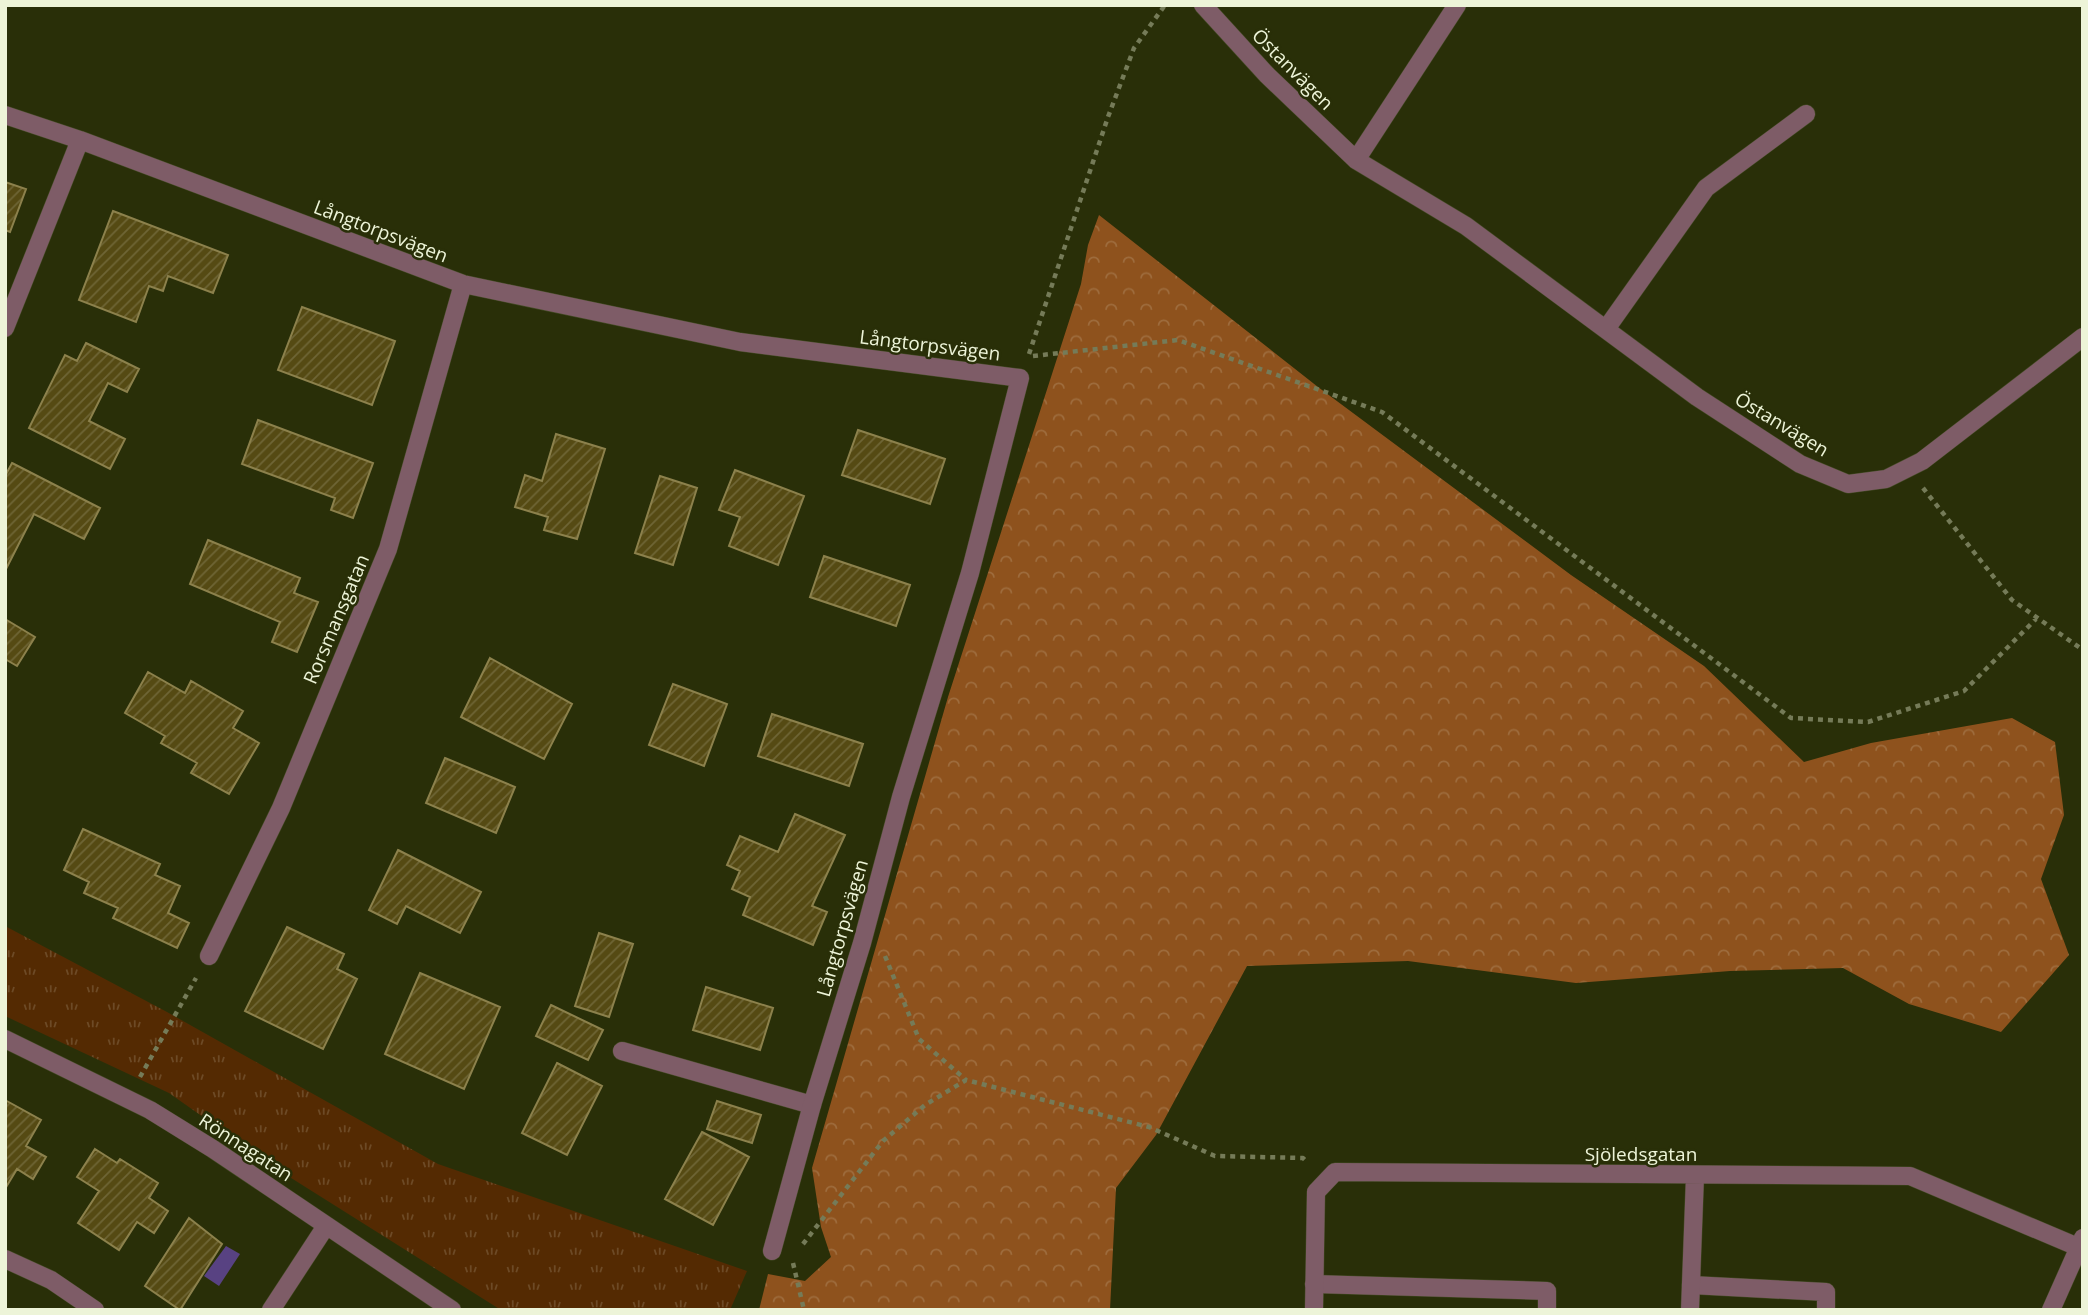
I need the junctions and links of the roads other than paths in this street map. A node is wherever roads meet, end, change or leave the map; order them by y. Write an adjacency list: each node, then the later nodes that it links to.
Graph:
1 (1203, 5): 6 (street, Östanvägen)
2 (1457, 5): 6 (street)
3 (1806, 114): 9 (street)
4 (5, 116): 5 (street, Långtorpsvägen)
5 (80, 140): 7 (street, Långtorpsvägen); 8 (street)
6 (1356, 160): 9 (street, Östanvägen)
7 (463, 284): 11 (street, Rorsmansgatan); 14 (street, Långtorpsvägen)
8 (5, 328)
9 (1606, 329): 10 (street, Östanvägen)
10 (2083, 337)
11 (209, 956)
12 (5, 1039): 16 (street, Rönnagatan)
13 (622, 1051): 14 (street)
14 (811, 1105): 18 (street, Långtorpsvägen)
15 (1695, 1175): 17 (street, Sjöledsgatan); 20 (street, Sjöledsgatan); 21 (street)
16 (326, 1226): 23 (street); 24 (street, Rönnagatan)
17 (2080, 1242): 29 (street)
18 (772, 1251)
19 (5, 1259): 22 (street)
20 (1314, 1284): 25 (street); 26 (street)
21 (1691, 1285): 27 (street); 28 (street)
22 (95, 1310)
23 (271, 1310)
24 (452, 1310)
25 (1314, 1310)
26 (1547, 1310)
27 (1690, 1310)
28 (1826, 1310)
29 (2051, 1310)

